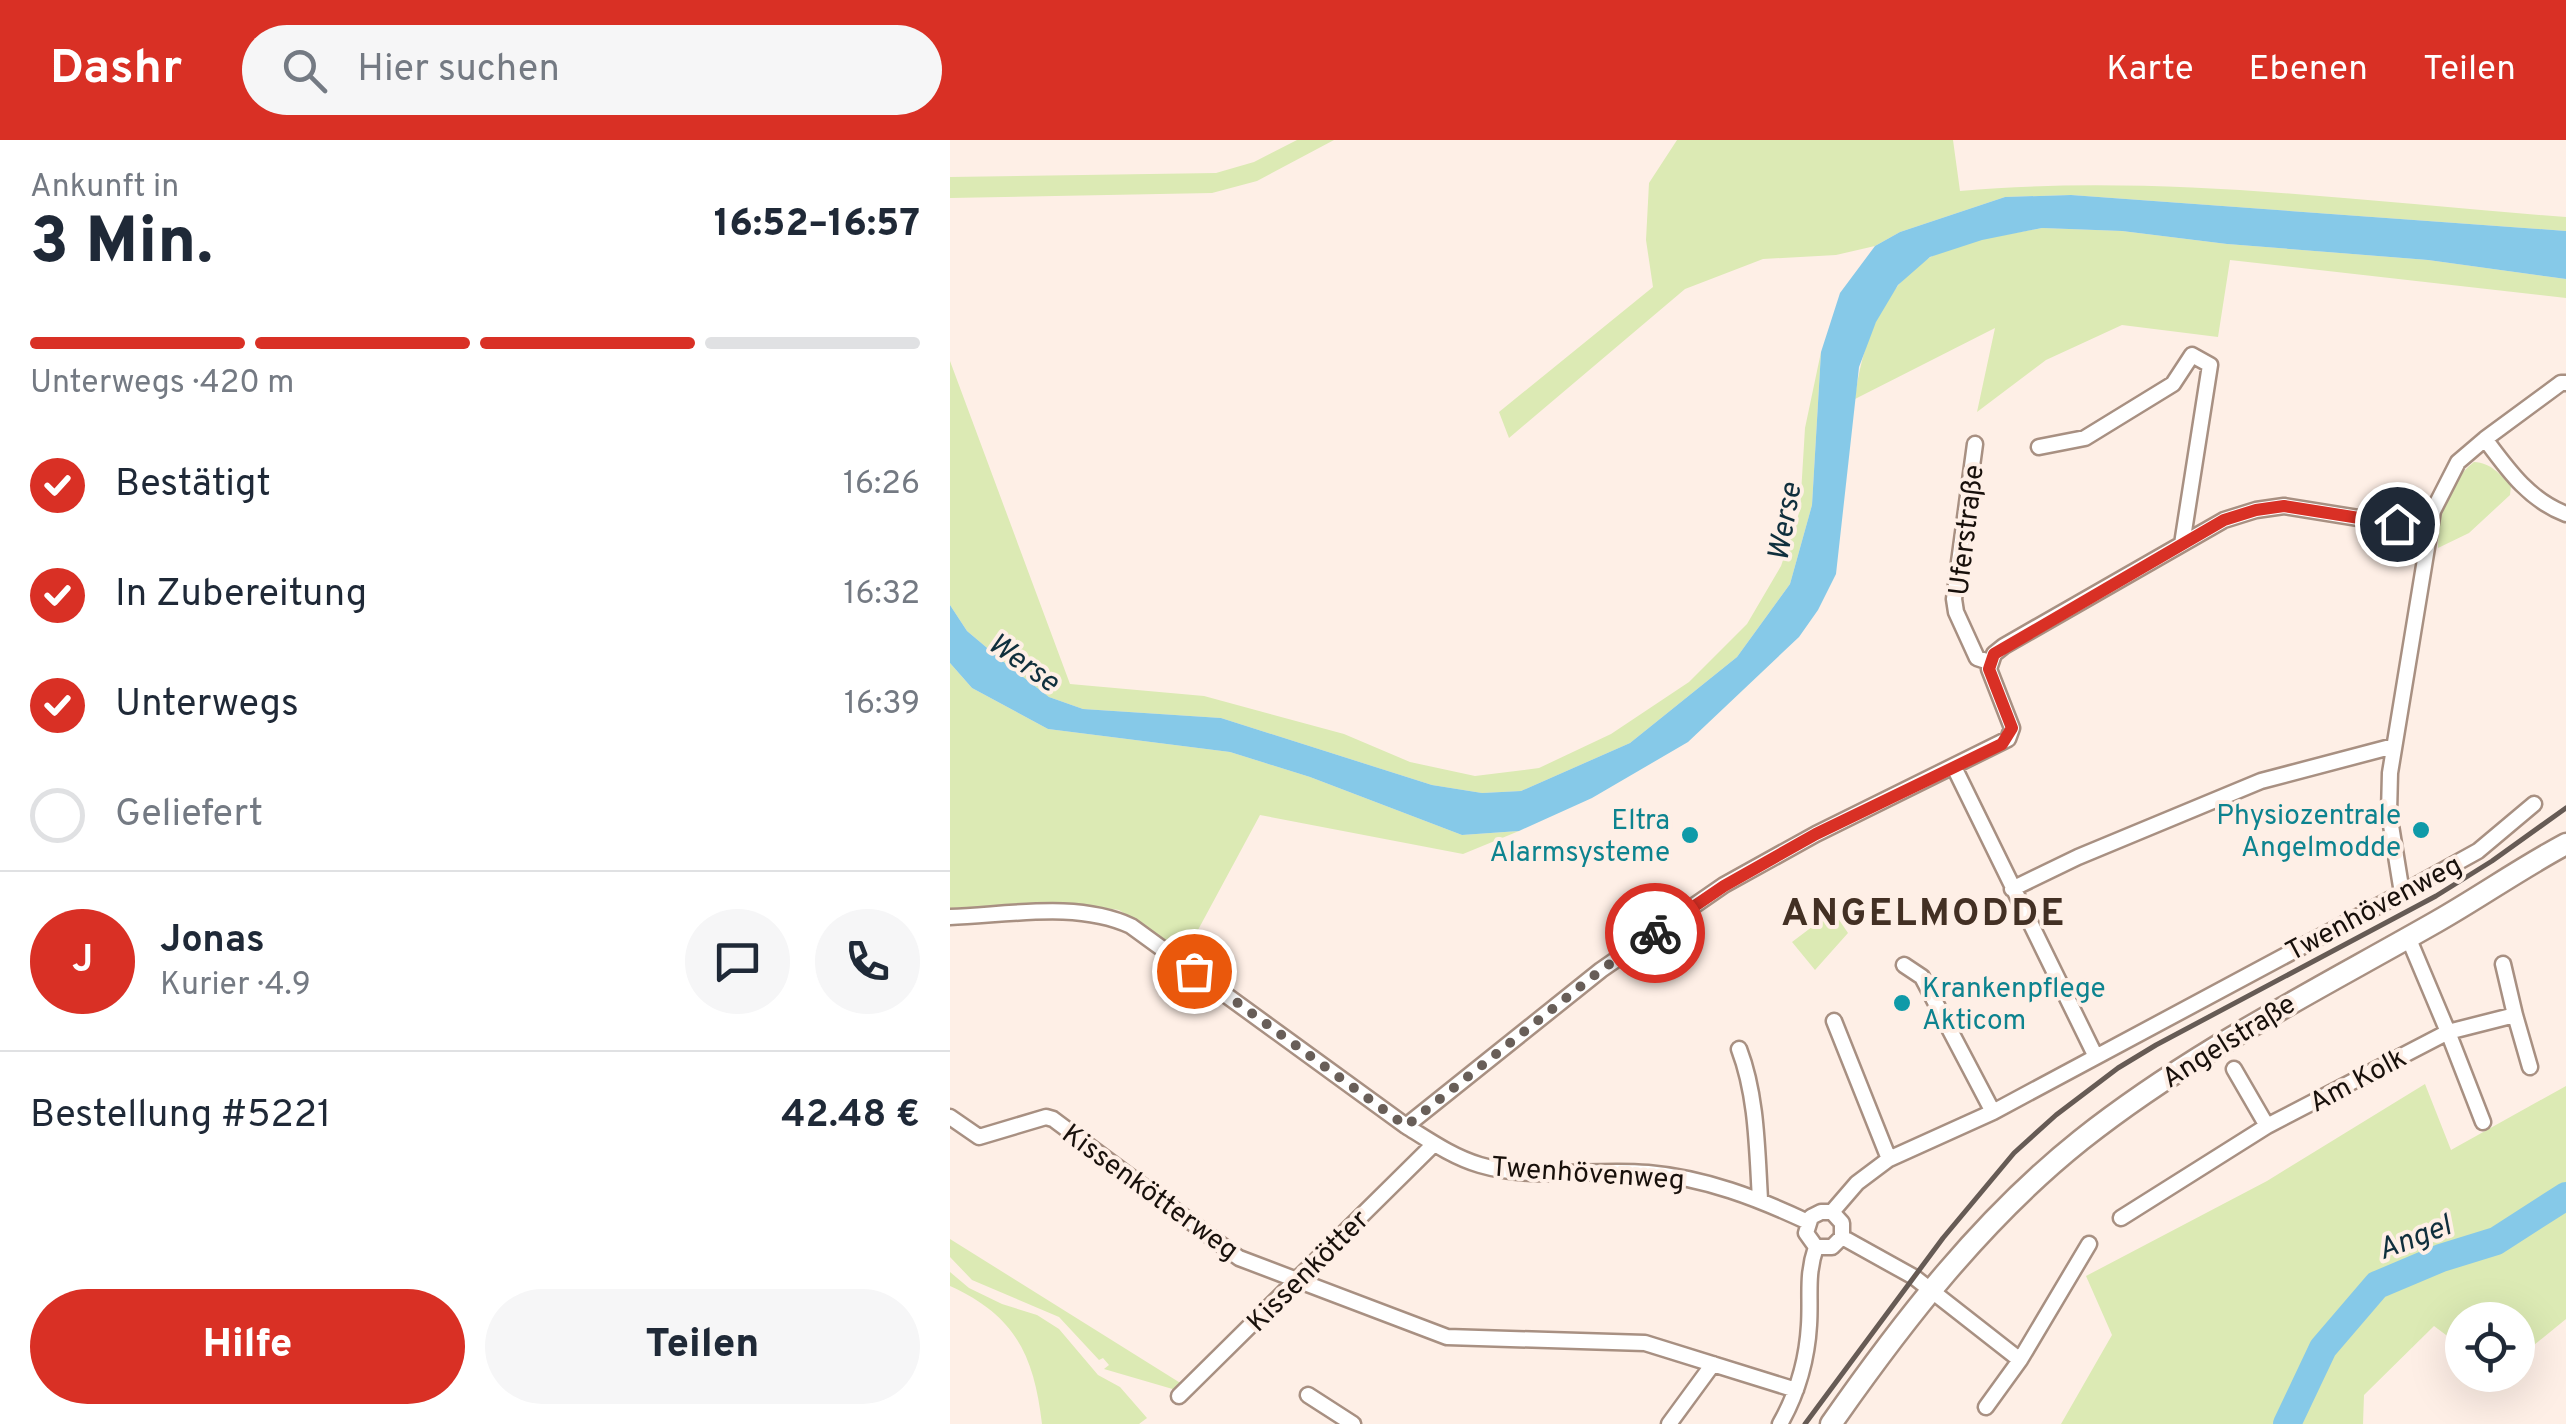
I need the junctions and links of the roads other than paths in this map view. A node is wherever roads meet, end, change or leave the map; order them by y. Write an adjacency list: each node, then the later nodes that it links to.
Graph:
1 (2566, 383): 2 (street)
2 (2485, 440): 5 (street); 6 (street)
3 (1975, 444): 8 (street, Uferstraße)
4 (2039, 447): 7 (street)
5 (2566, 514)
6 (2427, 530): 7 (street); 9 (street)
7 (2182, 544): 8 (street)
8 (1990, 662): 10 (street, Uferstraße)
9 (2394, 746): 13 (street); 14 (street)
10 (1954, 767): 13 (street); 29 (street, Uferstraße)
11 (2534, 804): 14 (street, Twenhövenweg)
12 (2566, 844): 16 (street, Angelstraße)
13 (2012, 889): 23 (street)
14 (2402, 894): 23 (street, Twenhövenweg)
15 (950, 917): 29 (street, Twenhövenweg)
16 (2408, 937): 21 (street); 41 (street, Angelstraße)
17 (2503, 964): 19 (street)
18 (1904, 965): 26 (street)
19 (2516, 1015): 21 (street, Am Kolk); 24 (street)
20 (1834, 1021): 32 (street)
21 (2448, 1032): 28 (street); 30 (street, Am Kolk)
22 (1739, 1049): 33 (street)
23 (2095, 1055): 26 (street, Twenhövenweg)
24 (2530, 1068)
25 (2234, 1070): 30 (street)
26 (1993, 1112): 32 (street, Twenhövenweg)
27 (950, 1116): 40 (street, Kissenkötterweg)
28 (2483, 1122)
29 (1406, 1126): 31 (street, Twenhövenweg)
30 (2267, 1126): 35 (street, Am Kolk)
31 (1434, 1144): 33 (street, Twenhövenweg); 40 (street, Kissenkötter)
32 (1889, 1159): 34 (street, Twenhövenweg)
33 (1760, 1199): 36 (street, Twenhövenweg)
34 (1832, 1212): 36 (street, Twenhövenweg); 37 (street)
35 (2121, 1218)
36 (1808, 1222): 39 (street)
37 (1842, 1237): 39 (street); 41 (street)
38 (2089, 1244): 42 (street)
39 (1816, 1246): 44 (street)
40 (1298, 1279): 43 (street, Kissenkötterweg); 45 (street, Kissenkötter)
41 (1932, 1291): 42 (street); 51 (street, Angelstraße)
42 (2020, 1360): 47 (street)
43 (1713, 1364): 44 (street, Kissenkötterweg); 49 (street)
44 (1796, 1390): 50 (street)
45 (1179, 1396)
46 (1308, 1396): 48 (street)
47 (1986, 1407)
48 (1353, 1424)
49 (1669, 1424)
50 (1780, 1424)
51 (1831, 1424)

